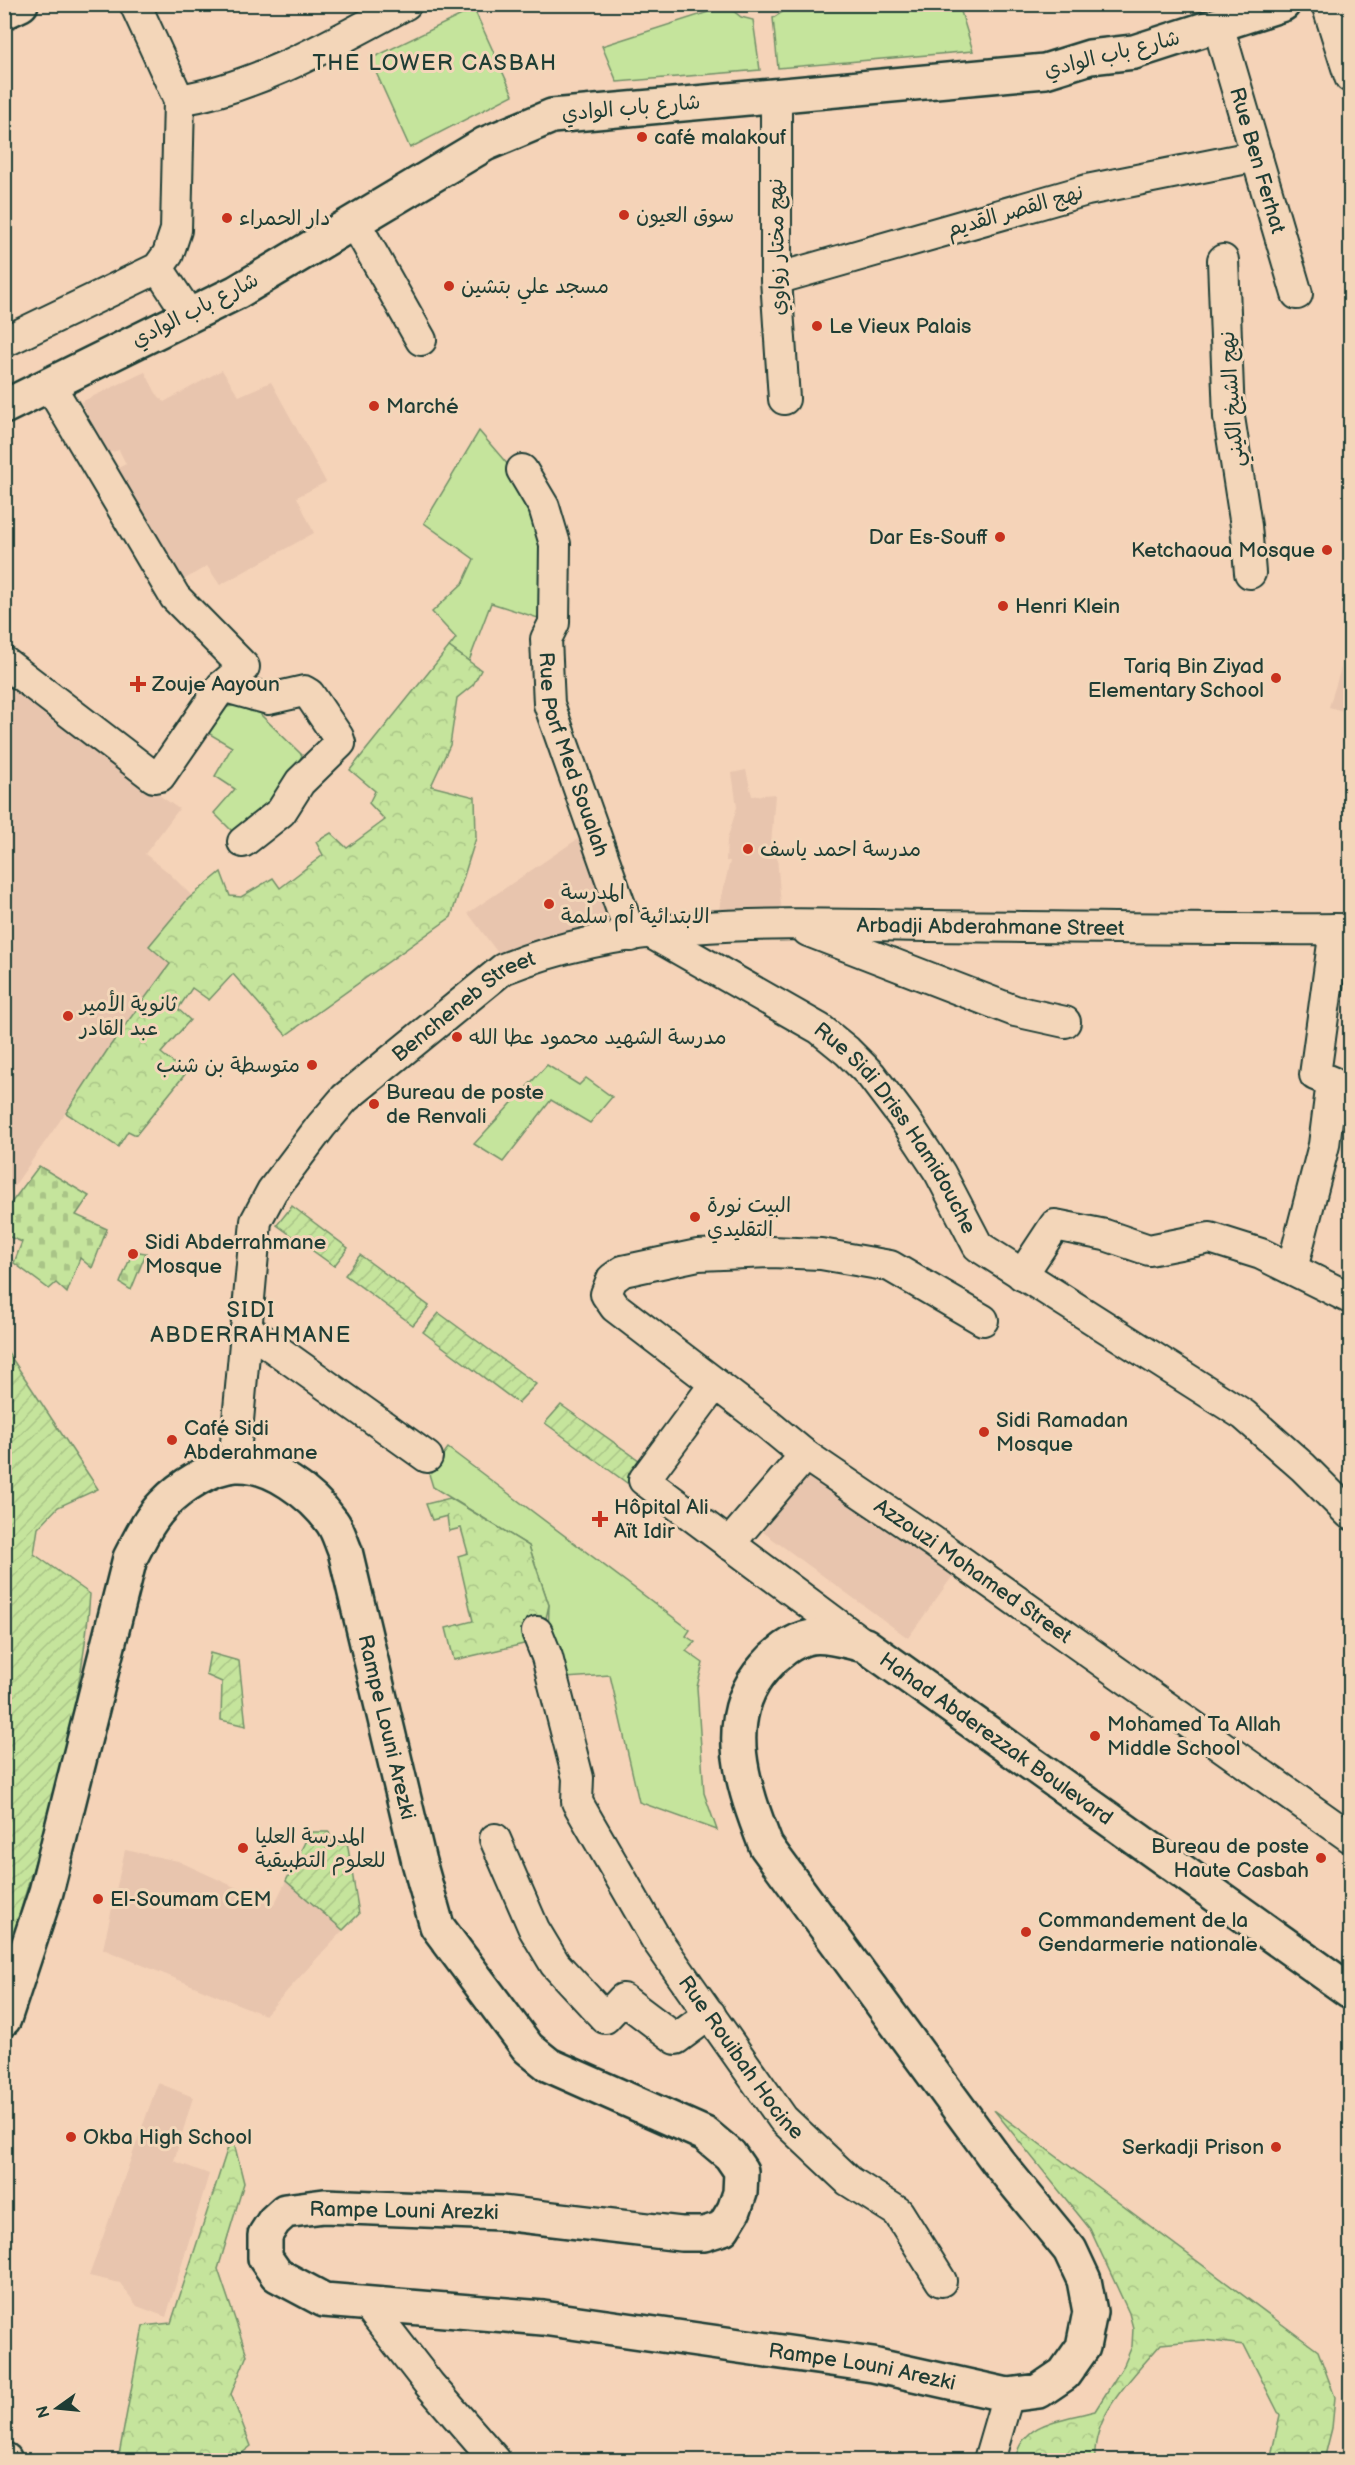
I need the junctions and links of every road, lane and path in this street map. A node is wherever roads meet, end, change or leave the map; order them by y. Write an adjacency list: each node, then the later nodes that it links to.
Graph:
1 (21, 4): 6 (street)
2 (135, 4): 10 (street)
3 (406, 4): 10 (street)
4 (1283, 4): 7 (street, شارع باب الوادي)
5 (1328, 4): 8 (street)
6 (4, 12)
7 (1218, 26): 9 (street, شارع باب الوادي); 11 (street, Rue Ben Ferhat)
8 (1350, 77)
9 (776, 95): 12 (street, شارع باب الوادي); 15 (street, نهج مختار زواوي)
10 (179, 100): 14 (street)
11 (1257, 156): 15 (street, نهج القصر القديم); 16 (street, Rue Ben Ferhat)
12 (354, 221): 17 (street, شارع باب الوادي); 18 (street)
13 (1223, 260): 24 (street, نهج الشيخ الكيني)
14 (158, 268): 17 (street); 19 (street)
15 (776, 279): 21 (street, نهج مختار زواوي)
16 (1297, 294)
17 (189, 315): 20 (street, شارع باب الوادي)
18 (421, 340)
19 (4, 342)
20 (49, 384): 22 (street, شارع باب الوادي); 26 (street)
21 (784, 399)
22 (4, 406)
23 (522, 470): 30 (street, Rue Porf Med Soualah)
24 (1250, 573)
25 (4, 662): 26 (street)
26 (222, 686): 27 (street)
27 (243, 842)
28 (791, 925): 29 (street, Arbadji Abderahmane Street); 30 (street, Arbadji Abderahmane Street); 32 (street)
29 (1343, 929): 31 (street)
30 (641, 934): 34 (street, Rue Sidi Driss Hamidouche); 37 (street, Bencheneb Street)
31 (1338, 995): 33 (street)
32 (1065, 1022)
33 (1292, 1269): 34 (street); 35 (street)
34 (1022, 1275): 42 (street, Rue Sidi Driss Hamidouche)
35 (1350, 1298)
36 (984, 1320): 38 (street, Azzouzi Mohamed Street)
37 (246, 1328): 40 (street); 41 (street, Bencheneb Street)
38 (715, 1384): 39 (street, Azzouzi Mohamed Street); 43 (street, Hahad Abderezzak Boulevard)
39 (805, 1455): 43 (street); 46 (street, Azzouzi Mohamed Street)
40 (426, 1457)
41 (234, 1465): 50 (street); 52 (street, Rampe Louni Arezki)
42 (1350, 1514)
43 (729, 1544): 45 (street, Hahad Abderezzak Boulevard)
44 (537, 1632): 49 (street, Rue Rouibah Hocine)
45 (865, 1645): 48 (street, Hahad Abderezzak Boulevard); 53 (street, Rampe Louni Arezki)
46 (1350, 1837)
47 (495, 1839): 49 (street)
48 (1350, 1991)
49 (710, 2014): 51 (street, Rue Rouibah Hocine)
50 (4, 2019)
51 (941, 2280)
52 (368, 2305): 53 (street, Rampe Louni Arezki); 54 (street)
53 (1008, 2395): 55 (street)
54 (495, 2460)
55 (989, 2460)

